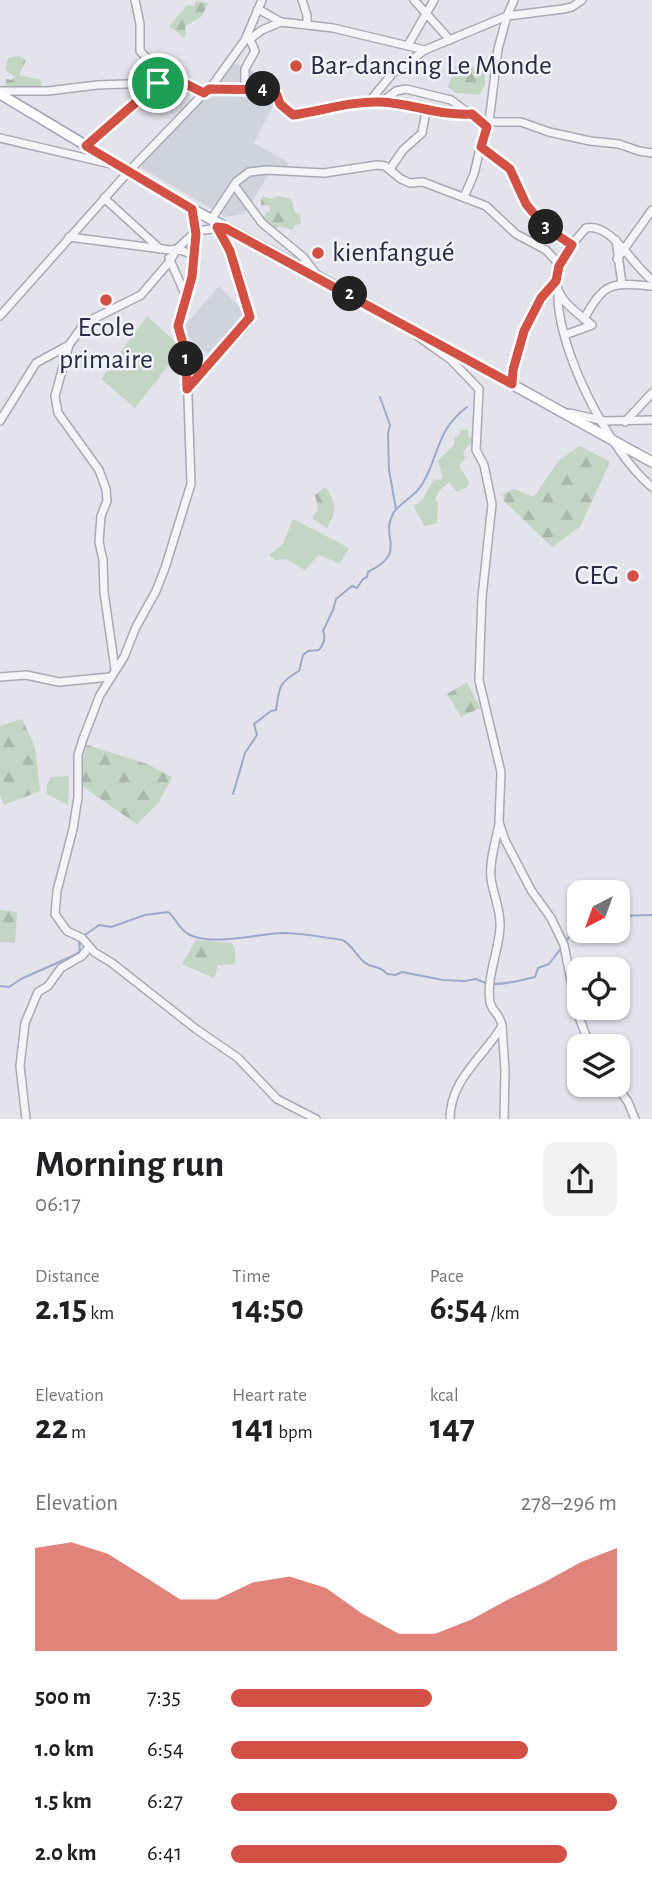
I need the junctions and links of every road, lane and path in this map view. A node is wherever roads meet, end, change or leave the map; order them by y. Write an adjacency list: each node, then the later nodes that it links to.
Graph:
1 (135, 0): 17 (street)
2 (262, 0): 8 (street)
3 (303, 0): 12 (street)
4 (414, 0): 9 (street)
5 (434, 0): 9 (street)
6 (514, 0): 10 (street)
7 (582, 0): 10 (street)
8 (258, 9): 11 (street); 13 (street)
9 (427, 13): 14 (street); 15 (street)
10 (507, 16): 14 (street); 26 (street)
11 (281, 22): 12 (street); 13 (street)
12 (307, 25): 15 (street)
13 (249, 37): 19 (street); 20 (street)
14 (450, 40): 16 (street)
15 (408, 45): 16 (street)
16 (425, 50): 22 (street)
17 (182, 82): 18 (street); 20 (street)
18 (158, 83): 21 (street); 28 (street)
19 (245, 89): 20 (street); 22 (street)
20 (207, 91): 31 (street)
21 (0, 93): 28 (main road)
22 (369, 102): 23 (street)
23 (382, 102): 24 (street); 25 (street)
24 (426, 111): 25 (street); 32 (street)
25 (472, 114): 26 (street)
26 (488, 124): 29 (street); 30 (street)
27 (0, 138): 31 (street)
28 (86, 146): 31 (main road)
29 (481, 147): 34 (street); 42 (street)
30 (652, 153)
31 (125, 168): 35 (street); 36 (main road)
32 (390, 169): 33 (street); 34 (street)
33 (234, 185): 38 (street); 49 (street)
34 (464, 197): 48 (street)
35 (104, 198): 40 (street); 43 (street)
36 (192, 209): 38 (main road); 39 (street)
37 (652, 210): 41 (street)
38 (218, 225): 39 (street); 49 (main road); 62 (street)
39 (196, 231): 44 (street); 45 (street)
40 (69, 237): 43 (street); 56 (street)
41 (619, 244): 42 (street); 46 (street); 46 (street); 50 (street)
42 (572, 245): 48 (street)
43 (160, 249): 44 (street); 47 (street)
44 (177, 249): 45 (street); 47 (street)
45 (194, 255): 55 (street)
46 (617, 259): 52 (street)
47 (170, 261): 55 (street); 60 (street)
48 (559, 266): 51 (street)
49 (317, 276): 58 (main road)
50 (652, 280)
51 (556, 281): 54 (street); 61 (street)
52 (622, 284): 53 (street); 57 (street)
53 (652, 286)
54 (558, 290): 57 (street); 59 (street)
55 (186, 296): 62 (street)
56 (0, 316)
57 (584, 319): 59 (street)
58 (405, 326): 61 (main road); 74 (street)
59 (565, 335): 67 (street)
60 (69, 345): 66 (street); 72 (street)
61 (512, 384): 64 (main road)
62 (187, 389): 72 (street)
63 (652, 393): 68 (street)
64 (558, 410): 67 (street); 69 (main road)
65 (652, 420): 68 (street)
66 (0, 421)
67 (601, 421): 68 (street); 69 (street)
68 (625, 422)
69 (612, 440): 70 (main road); 71 (street)
70 (652, 462)
71 (652, 487)
72 (112, 674): 73 (street); 75 (street)
73 (0, 677)
74 (499, 822): 76 (street); 77 (street)
75 (89, 947): 79 (street); 80 (street)
76 (502, 1026): 81 (street); 82 (street)
77 (585, 1034)
78 (624, 1097): 83 (street)
79 (26, 1119)
80 (316, 1119)
81 (450, 1119)
82 (504, 1119)
83 (635, 1119)

